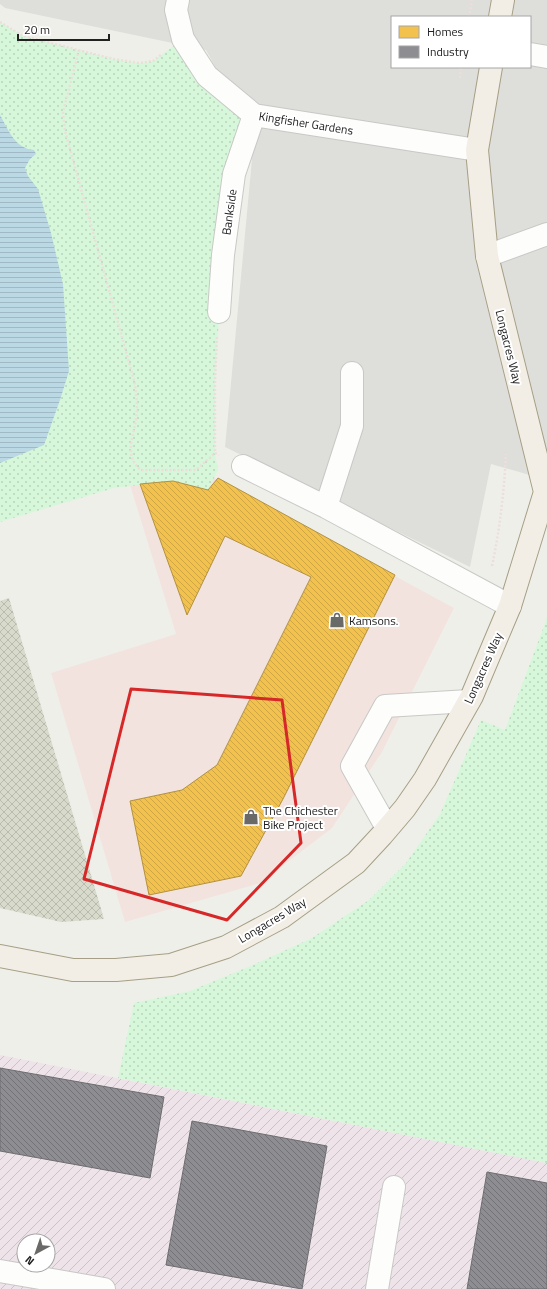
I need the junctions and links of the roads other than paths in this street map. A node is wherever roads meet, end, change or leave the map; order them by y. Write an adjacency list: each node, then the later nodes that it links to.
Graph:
1 (178, 0): 7 (street, Kingfisher Gardens)
2 (503, 0): 3 (main road)
3 (500, 16)
4 (531, 54): 5 (street)
5 (547, 57)
6 (491, 68): 8 (main road, Longacres Way)
7 (254, 115): 8 (street, Kingfisher Gardens); 11 (street, Bankside)
8 (477, 150): 10 (main road, Longacres Way)
9 (547, 234): 10 (street)
10 (487, 256): 14 (main road, Longacres Way)
11 (219, 312)
12 (352, 372): 15 (street)
13 (244, 466): 15 (street)
14 (546, 492): 16 (main road, Longacres Way)
15 (326, 507): 16 (street)
16 (510, 606): 17 (main road, Longacres Way)
17 (469, 701): 18 (main road, Longacres Way); 18 (street)
18 (387, 828): 19 (main road, Longacres Way)
19 (0, 956)
20 (394, 1187): 24 (street)
21 (0, 1271): 22 (street)
22 (34, 1283): 23 (street)
23 (104, 1289)
24 (377, 1289)

